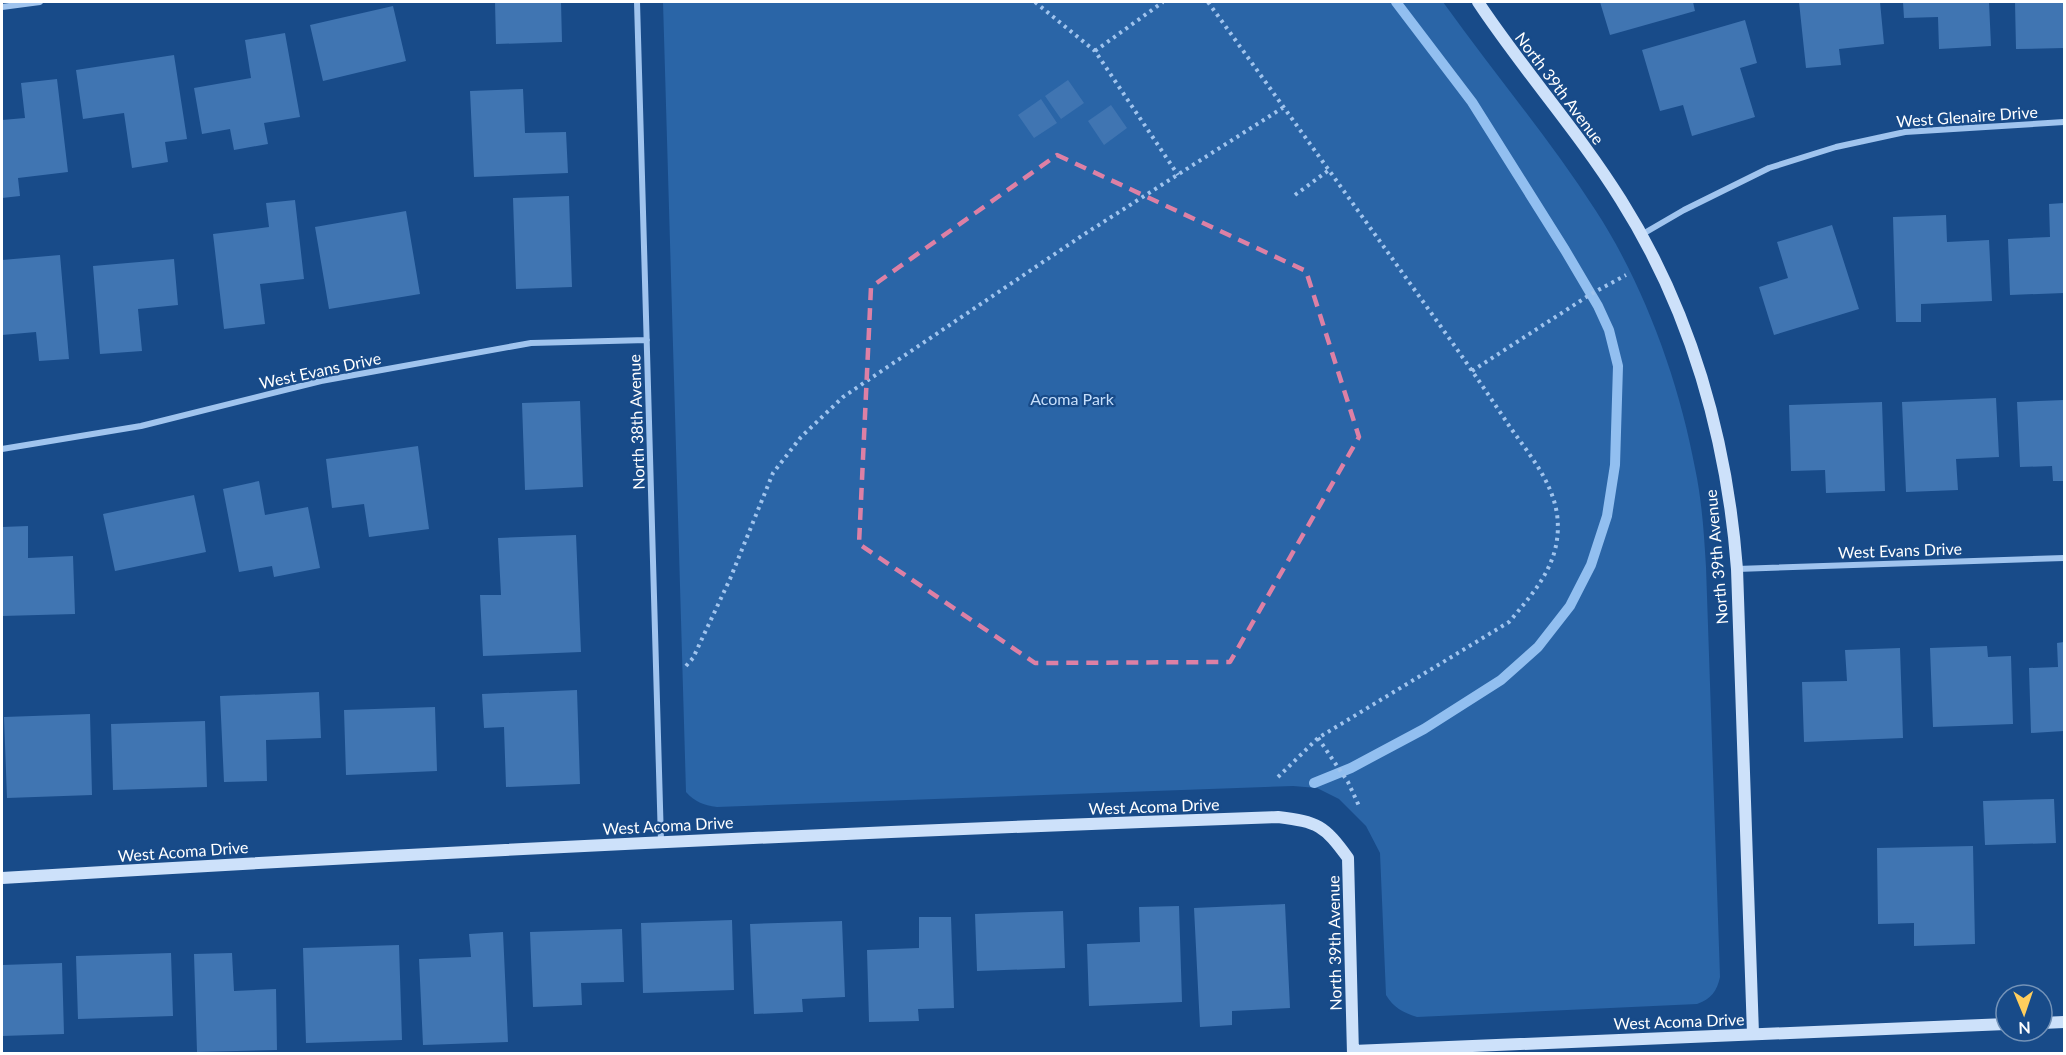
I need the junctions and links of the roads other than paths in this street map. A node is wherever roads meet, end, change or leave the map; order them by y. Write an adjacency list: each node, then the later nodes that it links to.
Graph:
1 (40, 2): 4 (street)
2 (637, 2): 7 (street, North 38th Avenue)
3 (1478, 2): 6 (street, North 39th Avenue)
4 (2, 7)
5 (2064, 122): 6 (street, West Glenaire Drive)
6 (1641, 235): 10 (street, North 39th Avenue)
7 (647, 340): 8 (street, West Evans Drive); 12 (street, North 38th Avenue)
8 (2, 448)
9 (2064, 558): 10 (street, West Evans Drive)
10 (1737, 569): 15 (street, North 39th Avenue)
11 (1333, 836): 12 (street, West Acoma Drive); 16 (street, North 39th Avenue)
12 (661, 841): 13 (street, West Acoma Drive)
13 (2, 878)
14 (1994, 1024): 15 (street, West Acoma Drive)
15 (1753, 1034): 16 (street, West Acoma Drive)
16 (1353, 1052)

